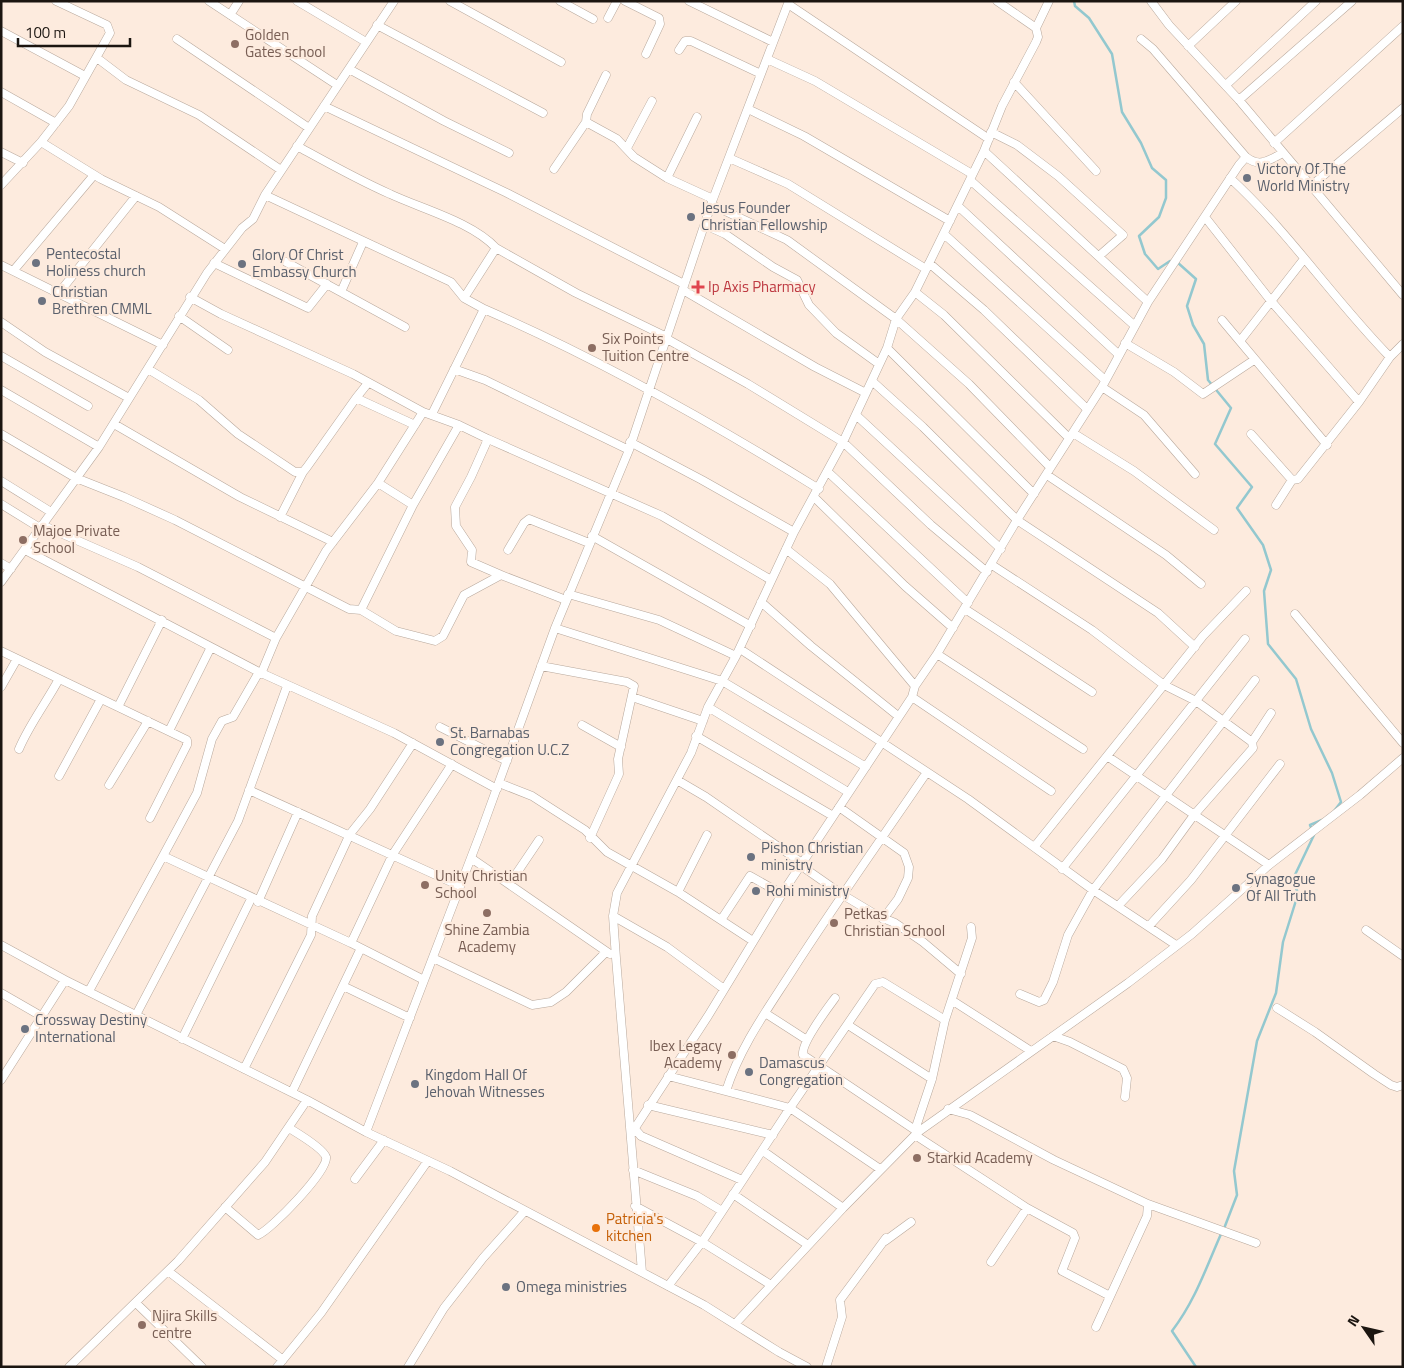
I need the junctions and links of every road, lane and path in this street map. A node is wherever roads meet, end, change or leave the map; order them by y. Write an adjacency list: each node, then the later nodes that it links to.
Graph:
1 (56, 1): 32 (street)
2 (209, 1): 18 (street)
3 (239, 1): 18 (street)
4 (297, 1): 27 (street)
5 (450, 1): 34 (street)
6 (560, 1): 20 (street)
7 (617, 1): 19 (street)
8 (625, 1): 31 (street)
9 (688, 1): 28 (street)
10 (997, 1): 23 (street)
11 (1048, 1): 23 (street)
12 (1151, 1): 29 (street)
13 (1236, 1): 29 (street)
14 (1316, 1): 41 (street)
15 (1352, 1): 43 (street)
16 (392, 2): 21 (street)
17 (789, 3): 28 (street); 53 (street)
18 (230, 15): 40 (street)
19 (608, 18)
20 (593, 19)
21 (377, 25): 27 (street); 48 (street)
22 (1403, 26): 55 (street)
23 (1036, 28): 39 (street)
24 (1, 31): 38 (street)
25 (177, 39): 52 (street)
26 (1141, 39): 62 (street)
27 (366, 42): 35 (street)
28 (773, 42): 33 (street)
29 (1188, 46): 41 (street)
30 (679, 50): 37 (street)
31 (646, 54)
32 (97, 58): 38 (street); 66 (street)
33 (767, 59): 37 (street); 69 (street)
34 (561, 62)
35 (349, 69): 40 (street); 60 (street)
36 (606, 74): 50 (street)
37 (761, 74): 47 (street)
38 (85, 76): 51 (street)
39 (1014, 82): 53 (street); 67 (street)
40 (337, 85): 45 (street)
41 (1226, 85): 43 (street)
42 (1, 92): 51 (street)
43 (1239, 100): 55 (street)
44 (652, 102): 57 (street)
45 (324, 106): 52 (street); 93 (street)
46 (1403, 108): 73 (street)
47 (748, 109): 63 (street); 79 (street)
48 (543, 113)
49 (697, 117): 70 (street)
50 (586, 122): 57 (street); 65 (street)
51 (56, 123): 54 (street)
52 (309, 128): 56 (street)
53 (990, 135): 58 (street); 85 (street)
54 (41, 142): 64 (street); 68 (street)
55 (1274, 143): 61 (street)
56 (297, 146): 66 (street); 83 (street)
57 (627, 148): 70 (street)
58 (984, 151): 69 (street); 85 (street)
59 (1, 152): 64 (street)
60 (509, 153)
61 (1283, 153): 62 (street); 73 (street)
62 (1246, 157): 71 (street)
63 (730, 158): 76 (street); 90 (street)
64 (23, 163): 72 (street)
65 (554, 169)
66 (281, 170): 74 (street)
67 (1096, 171)
68 (94, 175): 75 (street); 91 (street)
69 (971, 177): 77 (street); 107 (street)
70 (667, 178): 76 (street)
71 (1230, 178): 78 (street); 86 (street)
72 (1, 185)
73 (1311, 186): 97 (street)
74 (264, 195): 82 (street); 84 (street)
75 (136, 196): 84 (street); 96 (street)
76 (713, 202): 80 (street); 104 (street)
77 (958, 206): 79 (street); 116 (street)
78 (1205, 217): 100 (street); 101 (street)
79 (950, 221): 81 (street)
80 (705, 225): 93 (street); 120 (street)
81 (944, 234): 90 (street); 125 (street)
82 (363, 242): 94 (street); 99 (street)
83 (496, 248): 99 (street); 109 (street)
84 (225, 249): 88 (street)
85 (1099, 256): 101 (street)
86 (1304, 259): 100 (street); 118 (street)
87 (286, 262): 92 (street)
88 (214, 263): 92 (street); 98 (street)
89 (1, 265): 91 (street)
90 (928, 266): 95 (street); 133 (street)
91 (14, 270): 96 (street)
92 (326, 284): 94 (street)
93 (684, 287): 109 (street); 128 (street)
94 (341, 292): 108 (street)
95 (914, 292): 104 (street); 142 (street)
96 (58, 294): 113 (street)
97 (1403, 295)
98 (190, 298): 103 (street); 124 (street)
99 (464, 298): 102 (street)
100 (1271, 301): 110 (street); 131 (street)
101 (1148, 302): 107 (street)
102 (484, 309): 122 (street); 127 (street)
103 (179, 316): 113 (street); 115 (street)
104 (896, 319): 114 (street); 148 (street)
105 (1222, 320): 110 (street)
106 (1, 322): 129 (street)
107 (1135, 326): 111 (street)
108 (405, 327)
109 (667, 338): 127 (street); 144 (street)
110 (1240, 341): 119 (street)
111 (1125, 343): 116 (street); 119 (street)
112 (1403, 344): 118 (street)
113 (163, 345): 121 (street)
114 (887, 348): 120 (street); 158 (street)
115 (228, 350)
116 (1118, 354): 125 (street)
117 (1, 356): 132 (street)
118 (1390, 356): 131 (street)
119 (1254, 360): 145 (street)
120 (880, 364): 123 (street)
121 (148, 369): 129 (street); 149 (street)
122 (454, 369): 135 (street); 146 (street)
123 (872, 380): 128 (street); 165 (street)
124 (368, 383): 130 (street); 134 (street)
125 (1103, 384): 133 (street); 151 (street)
126 (1, 390): 147 (street)
127 (649, 392): 146 (street); 156 (street)
128 (866, 394): 136 (street)
129 (129, 398): 137 (street)
130 (356, 398): 138 (street); 149 (street)
131 (1359, 402): 145 (street)
132 (88, 406)
133 (1087, 409): 142 (street)
134 (423, 412): 135 (street); 138 (street)
135 (432, 414): 139 (street)
136 (856, 415): 144 (street); 172 (street)
137 (114, 424): 147 (street); 164 (street)
138 (415, 425): 155 (street)
139 (459, 425): 143 (street); 162 (street)
140 (1, 434): 152 (street)
141 (1251, 434): 153 (street)
142 (1071, 435): 148 (street); 167 (street)
143 (488, 438): 157 (street); 179 (street)
144 (843, 442): 150 (street); 178 (street)
145 (1326, 445): 153 (street)
146 (630, 446): 157 (street); 168 (street)
147 (99, 447): 152 (street)
148 (1048, 471): 158 (street); 182 (street)
149 (303, 472): 164 (street)
150 (828, 472): 156 (street); 187 (street)
151 (1195, 474)
152 (76, 478): 163 (street); 183 (street)
153 (1292, 480): 161 (street)
154 (1, 481): 163 (street)
155 (378, 483): 162 (street); 170 (street)
156 (819, 489): 159 (street)
157 (609, 494): 169 (street); 180 (street)
158 (1034, 494): 165 (street)
159 (814, 497): 168 (street); 193 (street)
160 (1, 504): 166 (street)
161 (1276, 504)
162 (413, 505): 188 (street)
163 (51, 512): 166 (street)
164 (280, 517): 170 (street)
165 (1017, 520): 172 (street); 197 (street)
166 (41, 526): 173 (street); 194 (street)
167 (1214, 530)
168 (794, 532): 171 (street)
169 (591, 540): 174 (street); 185 (street); 191 (street)
170 (333, 542): 183 (street)
171 (786, 549): 180 (street); 209 (street)
172 (1001, 549): 176 (street)
173 (25, 550): 177 (street); 190 (street)
174 (508, 550)
175 (1, 563): 177 (street)
176 (992, 565): 178 (street); 207 (street)
177 (11, 569): 181 (street)
178 (987, 572): 187 (street)
179 (501, 575): 185 (street); 188 (street)
180 (771, 580): 186 (street)
181 (1, 582)
182 (1202, 584)
183 (306, 587): 188 (street); 194 (street)
184 (1246, 590): 197 (street)
185 (567, 597): 192 (street); 199 (street)
186 (761, 602): 191 (street); 219 (street)
187 (966, 606): 193 (street); 211 (street)
188 (361, 610)
189 (1295, 614): 228 (street)
190 (162, 620): 196 (street); 216 (street)
191 (751, 626): 199 (street)
192 (555, 628): 202 (street); 206 (street)
193 (953, 628): 200 (street)
194 (276, 638): 203 (street)
195 (1245, 639): 215 (street)
196 (211, 647): 203 (street); 225 (street)
197 (1195, 647): 207 (street)
198 (1, 651): 201 (street)
199 (738, 653): 206 (street); 230 (street)
200 (937, 654): 209 (street); 233 (street)
201 (18, 659): 204 (street); 210 (street)
202 (541, 666): 212 (street); 236 (street)
203 (260, 673): 208 (street); 263 (street)
204 (59, 680): 214 (street); 232 (street)
205 (1255, 680): 222 (street)
206 (722, 681): 217 (street); 239 (street)
207 (1164, 685): 215 (street); 234 (street)
208 (287, 686): 229 (street); 246 (street)
209 (915, 686): 213 (street)
210 (1, 687)
211 (1092, 692)
212 (632, 697): 221 (street); 231 (street)
213 (912, 697): 219 (street); 248 (street)
214 (101, 700): 216 (street); 242 (street)
215 (1196, 701): 222 (street); 241 (street)
216 (118, 707): 220 (street)
217 (708, 707): 221 (street); 247 (street)
218 (1271, 713): 227 (street)
219 (898, 716): 230 (street)
220 (148, 721): 225 (street); 244 (street)
221 (703, 721): 226 (street)
222 (1224, 721): 227 (street); 249 (street)
223 (582, 725): 231 (street)
224 (440, 727): 236 (street)
225 (169, 731): 254 (street)
226 (696, 736): 243 (street); 252 (street)
227 (1252, 742): 253 (street)
228 (1403, 742)
229 (413, 743): 237 (street); 255 (street)
230 (882, 743): 239 (street); 240 (street)
231 (621, 747): 258 (street)
232 (19, 749)
233 (1083, 749)
234 (1107, 756): 241 (street); 261 (street)
235 (1403, 758): 266 (street)
236 (507, 761): 245 (street)
237 (452, 764): 245 (street); 262 (street)
238 (1280, 764): 257 (street)
239 (866, 766): 247 (street)
240 (927, 772): 259 (street); 261 (street)
241 (1136, 775): 249 (street); 268 (street)
242 (59, 776)
243 (677, 780): 265 (street); 267 (street)
244 (109, 785)
245 (498, 786): 258 (street); 264 (street)
246 (248, 790): 251 (street); 269 (street)
247 (848, 792): 250 (street)
248 (1051, 792)
249 (1166, 796): 253 (street); 272 (street)
250 (839, 807): 252 (street); 259 (street)
251 (298, 812): 255 (street); 276 (street)
252 (834, 816): 265 (street)
253 (1194, 816): 257 (street); 277 (street)
254 (150, 818)
255 (350, 834): 262 (street); 281 (street)
256 (707, 835): 273 (street)
257 (1224, 835): 266 (street); 282 (street)
258 (590, 838): 267 (street)
259 (882, 838): 275 (street); 279 (street)
260 (538, 840): 270 (street)
261 (1035, 846): 268 (street)
262 (393, 854): 271 (street); 286 (street)
263 (162, 856): 269 (street); 299 (street)
264 (471, 858): 270 (street); 271 (street)
265 (801, 864): 274 (street); 275 (street)
266 (1270, 865): 287 (street)
267 (631, 866): 273 (street); 278 (street)
268 (1062, 869): 272 (street)
269 (208, 879): 276 (street); 306 (street)
270 (510, 884): 290 (street)
271 (460, 886): 292 (street)
272 (1092, 890): 277 (street); 301 (street)
273 (678, 892): 280 (street)
274 (782, 894): 280 (street); 285 (street)
275 (843, 895): 279 (street); 305 (street)
276 (254, 900): 281 (street); 312 (street)
277 (1118, 906): 282 (street)
278 (613, 916): 293 (street); 298 (street)
279 (883, 919): 294 (street)
280 (721, 920): 285 (street)
281 (311, 925): 286 (street); 316 (street)
282 (1148, 926): 287 (street)
283 (971, 927): 294 (street)
284 (1366, 930): 291 (street)
285 (753, 941): 298 (street)
286 (351, 943): 289 (street)
287 (1176, 945): 311 (street)
288 (1, 946): 295 (street)
289 (361, 948): 296 (street); 297 (street)
290 (606, 952): 292 (street); 293 (street)
291 (1403, 956)
292 (432, 958): 296 (street)
293 (616, 958): 331 (street)
294 (961, 974): 303 (street)
295 (65, 980): 299 (street); 307 (street)
296 (424, 980): 308 (street)
297 (343, 986): 308 (street); 322 (street)
298 (724, 989): 317 (street)
299 (89, 991): 306 (street)
300 (1, 993): 307 (street)
301 (1020, 994)
302 (835, 998): 313 (street)
303 (953, 1001): 309 (street); 314 (street)
304 (1277, 1008): 320 (street)
305 (765, 1013): 313 (street); 321 (street)
306 (136, 1015): 312 (street)
307 (41, 1016): 319 (street)
308 (410, 1018): 332 (street)
309 (945, 1020): 310 (street); 318 (street)
310 (848, 1025): 315 (street); 318 (street)
311 (1052, 1036): 314 (street); 323 (street)
312 (182, 1039): 316 (street)
313 (807, 1040): 315 (street)
314 (1031, 1050): 325 (street)
315 (820, 1067): 327 (street); 333 (street)
316 (244, 1069): 322 (street)
317 (668, 1076): 321 (street); 326 (street)
318 (932, 1079): 333 (street)
319 (1, 1080)
320 (1403, 1085)
321 (726, 1091): 327 (street)
322 (292, 1092): 324 (street)
323 (1125, 1097)
324 (307, 1100): 330 (street); 332 (street)
325 (957, 1103): 328 (street); 329 (street)
326 (648, 1105): 331 (street); 334 (street)
327 (790, 1108): 334 (street); 339 (street)
328 (948, 1109): 329 (street); 333 (street)
329 (960, 1111): 343 (street)
330 (289, 1128): 345 (street); 345 (street)
331 (632, 1131): 338 (street); 341 (street)
332 (366, 1132): 335 (street)
333 (916, 1132): 339 (street); 347 (street)
334 (773, 1135): 336 (street)
335 (384, 1140): 337 (street); 340 (street)
336 (763, 1151): 341 (street); 346 (street)
337 (427, 1162): 349 (street); 363 (street)
338 (633, 1170): 344 (street); 348 (street)
339 (880, 1170): 346 (street)
340 (355, 1179)
341 (742, 1180): 342 (street)
342 (733, 1194): 348 (street); 353 (street)
343 (1148, 1204): 352 (street); 359 (street)
344 (635, 1206): 351 (street); 356 (street)
345 (225, 1207): 355 (street)
346 (842, 1208): 353 (street)
347 (1027, 1208): 354 (street); 359 (street)
348 (722, 1211): 351 (street)
349 (524, 1212): 356 (street); 367 (street)
350 (911, 1222): 369 (street)
351 (702, 1242): 357 (street); 358 (street)
352 (1256, 1243)
353 (808, 1245): 357 (street)
354 (991, 1262)
355 (168, 1271): 360 (street); 363 (street)
356 (642, 1272): 358 (street)
357 (771, 1285): 361 (street)
358 (668, 1286): 361 (street)
359 (1110, 1296): 362 (street)
360 (136, 1303): 364 (street); 365 (street)
361 (735, 1324): 368 (street)
362 (1096, 1327)
363 (283, 1360): 366 (street)
364 (69, 1367)
365 (202, 1367)
366 (277, 1367)
367 (408, 1367)
368 (807, 1367)
369 (826, 1367)

